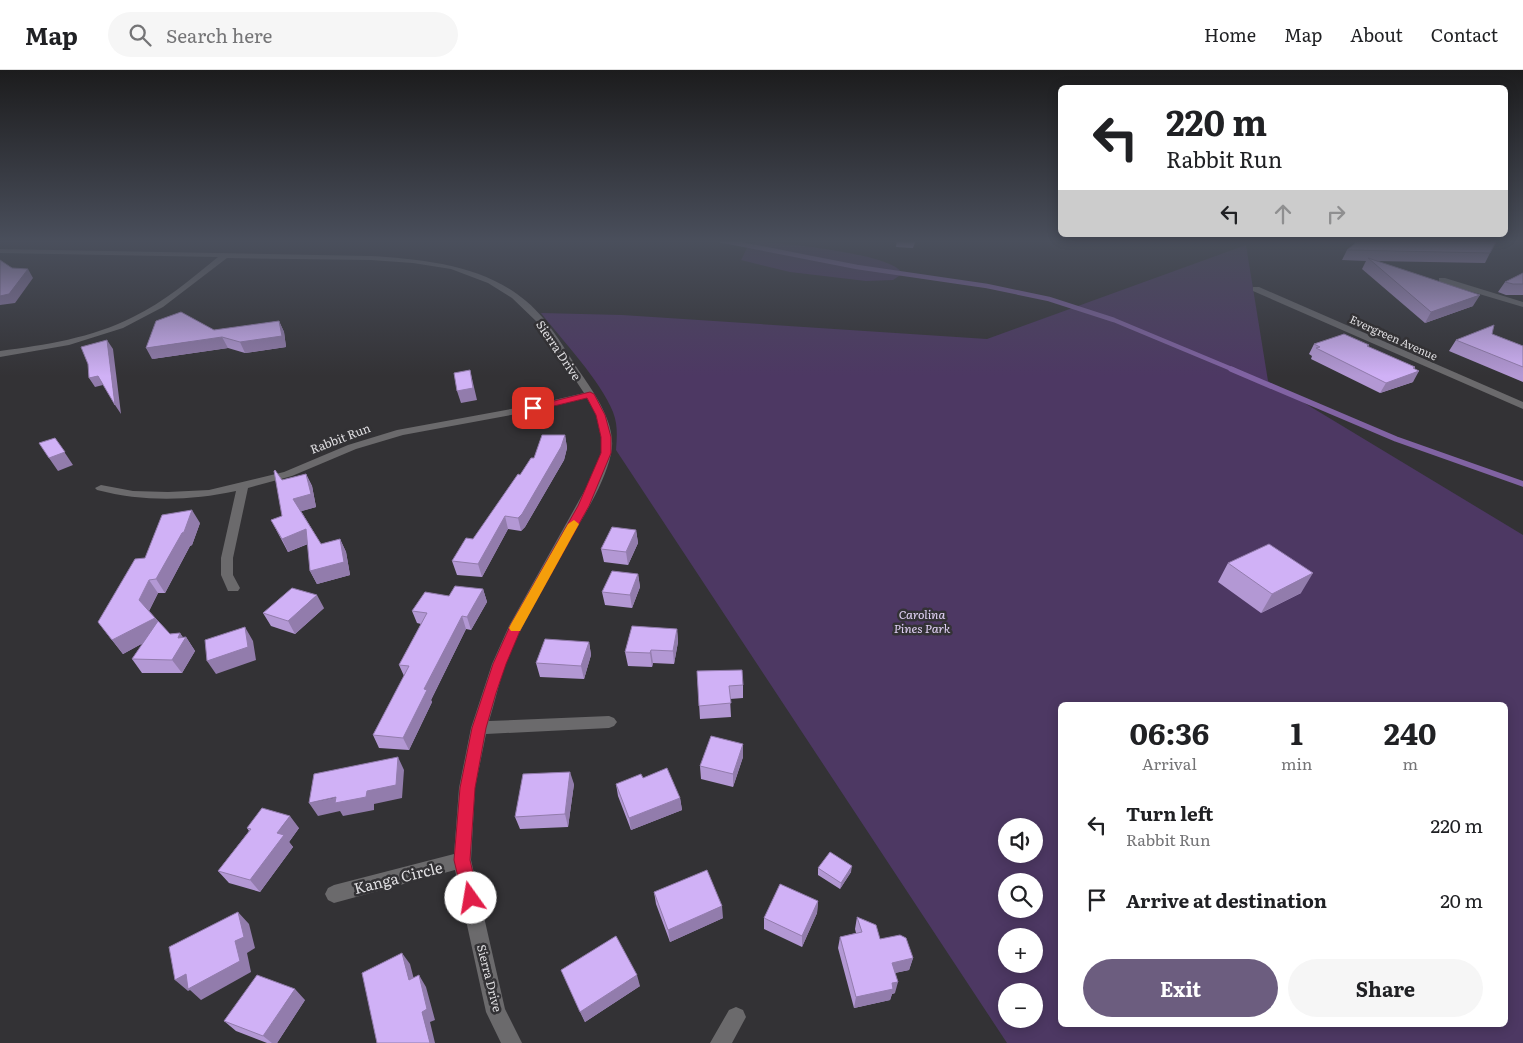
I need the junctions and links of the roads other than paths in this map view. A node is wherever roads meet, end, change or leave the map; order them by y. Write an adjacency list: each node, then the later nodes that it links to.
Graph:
1 (189, 285): 6 (street)
2 (498, 285): 7 (street, Sierra Drive)
3 (1460, 285): 5 (street)
4 (1256, 289): 8 (street, Evergreen Avenue)
5 (1523, 305)
6 (0, 354)
7 (590, 394): 9 (street, Rabbit Run); 13 (street, Sierra Drive)
8 (1523, 406)
9 (243, 486): 10 (street, Rabbit Run); 11 (street)
10 (100, 488)
11 (233, 588)
12 (609, 722): 13 (street)
13 (479, 728): 14 (street, Sierra Drive)
14 (462, 860): 15 (street, Kanga Circle); 17 (street, Sierra Drive)
15 (334, 894)
16 (736, 1017): 18 (street)
17 (512, 1043)
18 (720, 1043)

